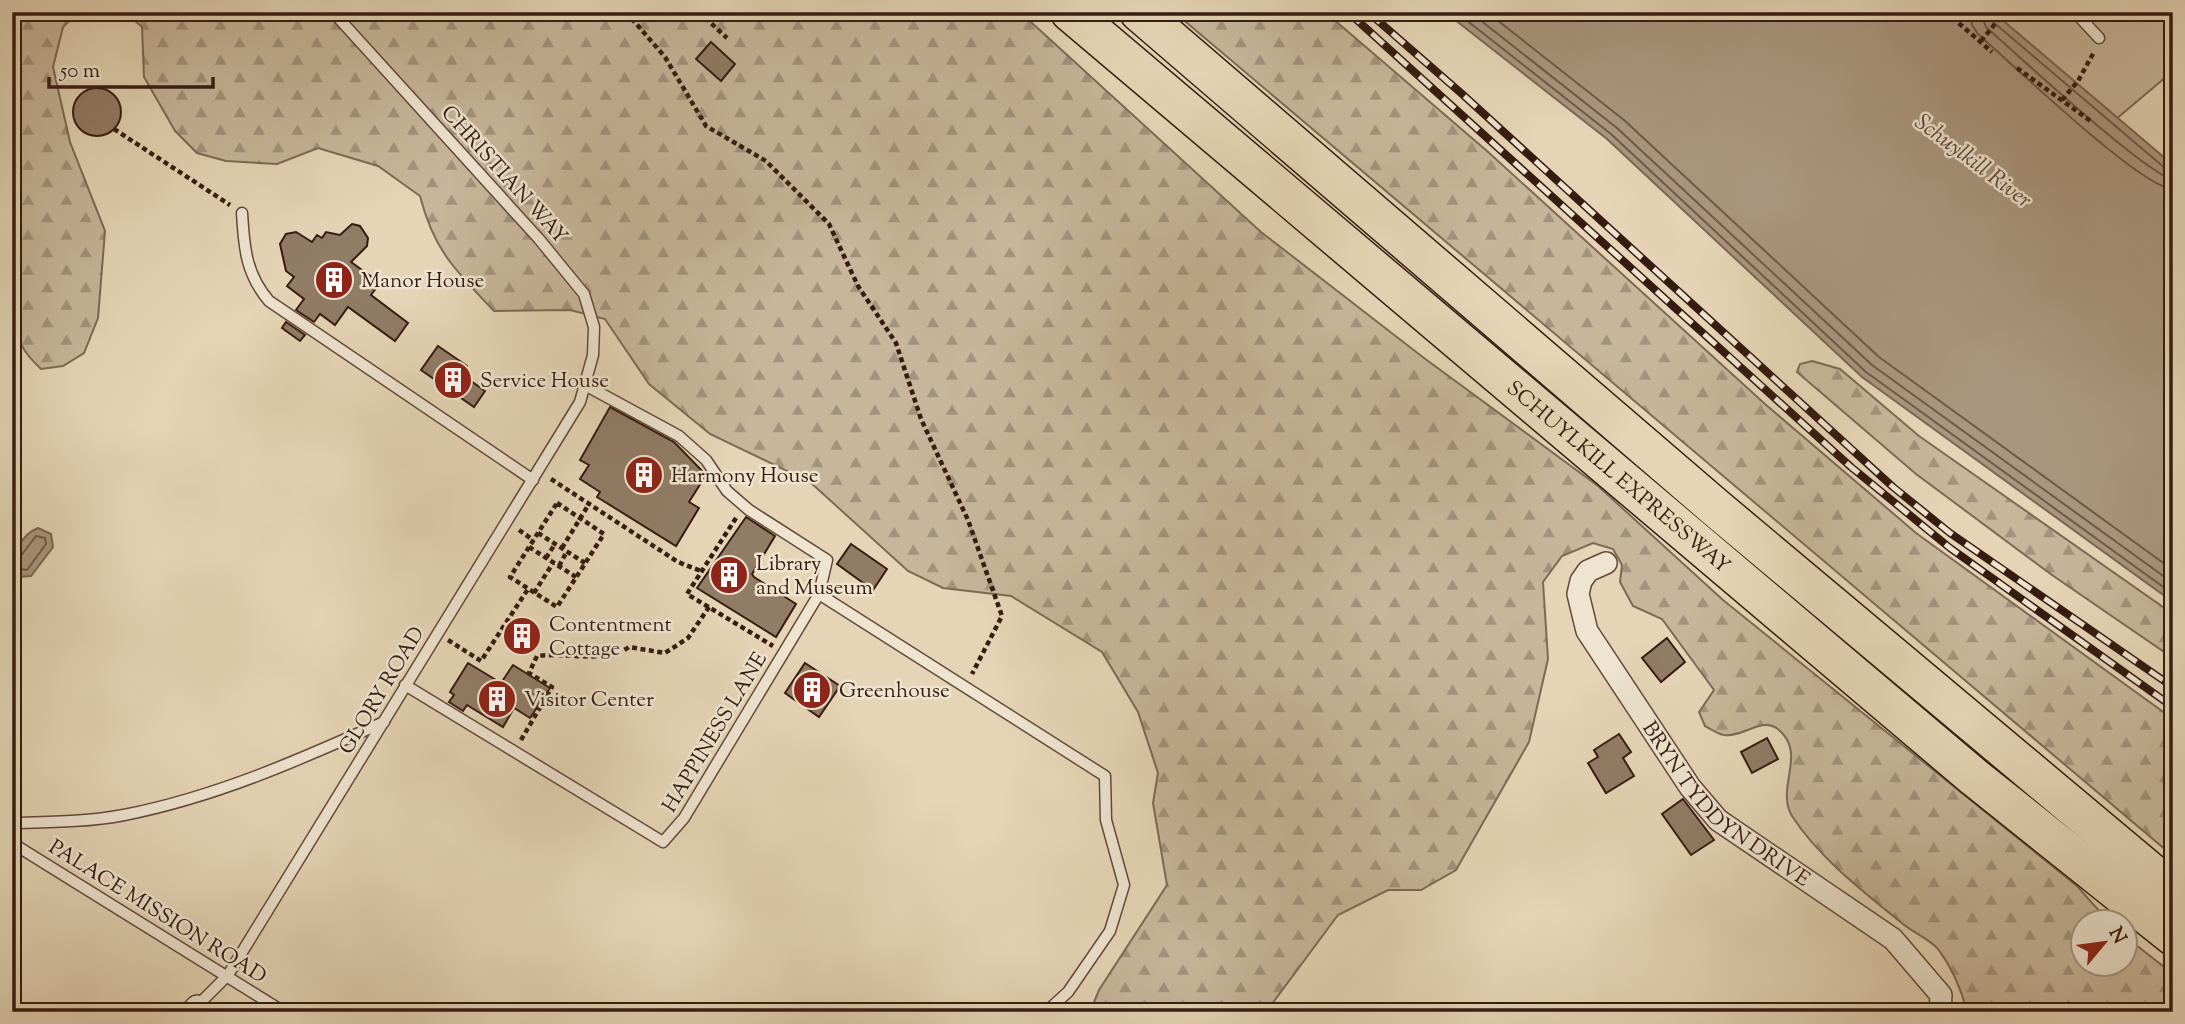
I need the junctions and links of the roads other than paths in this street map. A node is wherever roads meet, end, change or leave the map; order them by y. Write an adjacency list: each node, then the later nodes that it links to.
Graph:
1 (333, 12): 7 (lane, CHRISTIAN WAY)
2 (1070, 12): 16 (highway, SCHUYLKILL EXPRESSWAY)
3 (1139, 12): 15 (highway, SCHUYLKILL EXPRESSWAY)
4 (2075, 12): 5 (lane)
5 (2099, 38)
6 (242, 214): 8 (lane)
7 (585, 385): 8 (lane, GLORY ROAD); 10 (lane)
8 (535, 475): 11 (lane, GLORY ROAD)
9 (1606, 563): 21 (street, BRYN TYDDYN DRIVE)
10 (820, 594): 11 (lane, HAPPINESS LANE); 20 (lane)
11 (405, 685): 12 (lane, GLORY ROAD)
12 (384, 722): 13 (lane); 17 (lane, GLORY ROAD)
13 (12, 822)
14 (12, 843): 17 (lane, PALACE MISSION ROAD)
15 (2173, 891)
16 (2173, 936)
17 (228, 975): 18 (lane, GLORY ROAD); 19 (lane, PALACE MISSION ROAD)
18 (194, 1009)
19 (284, 1012)
20 (1046, 1012)
21 (1940, 1012)

